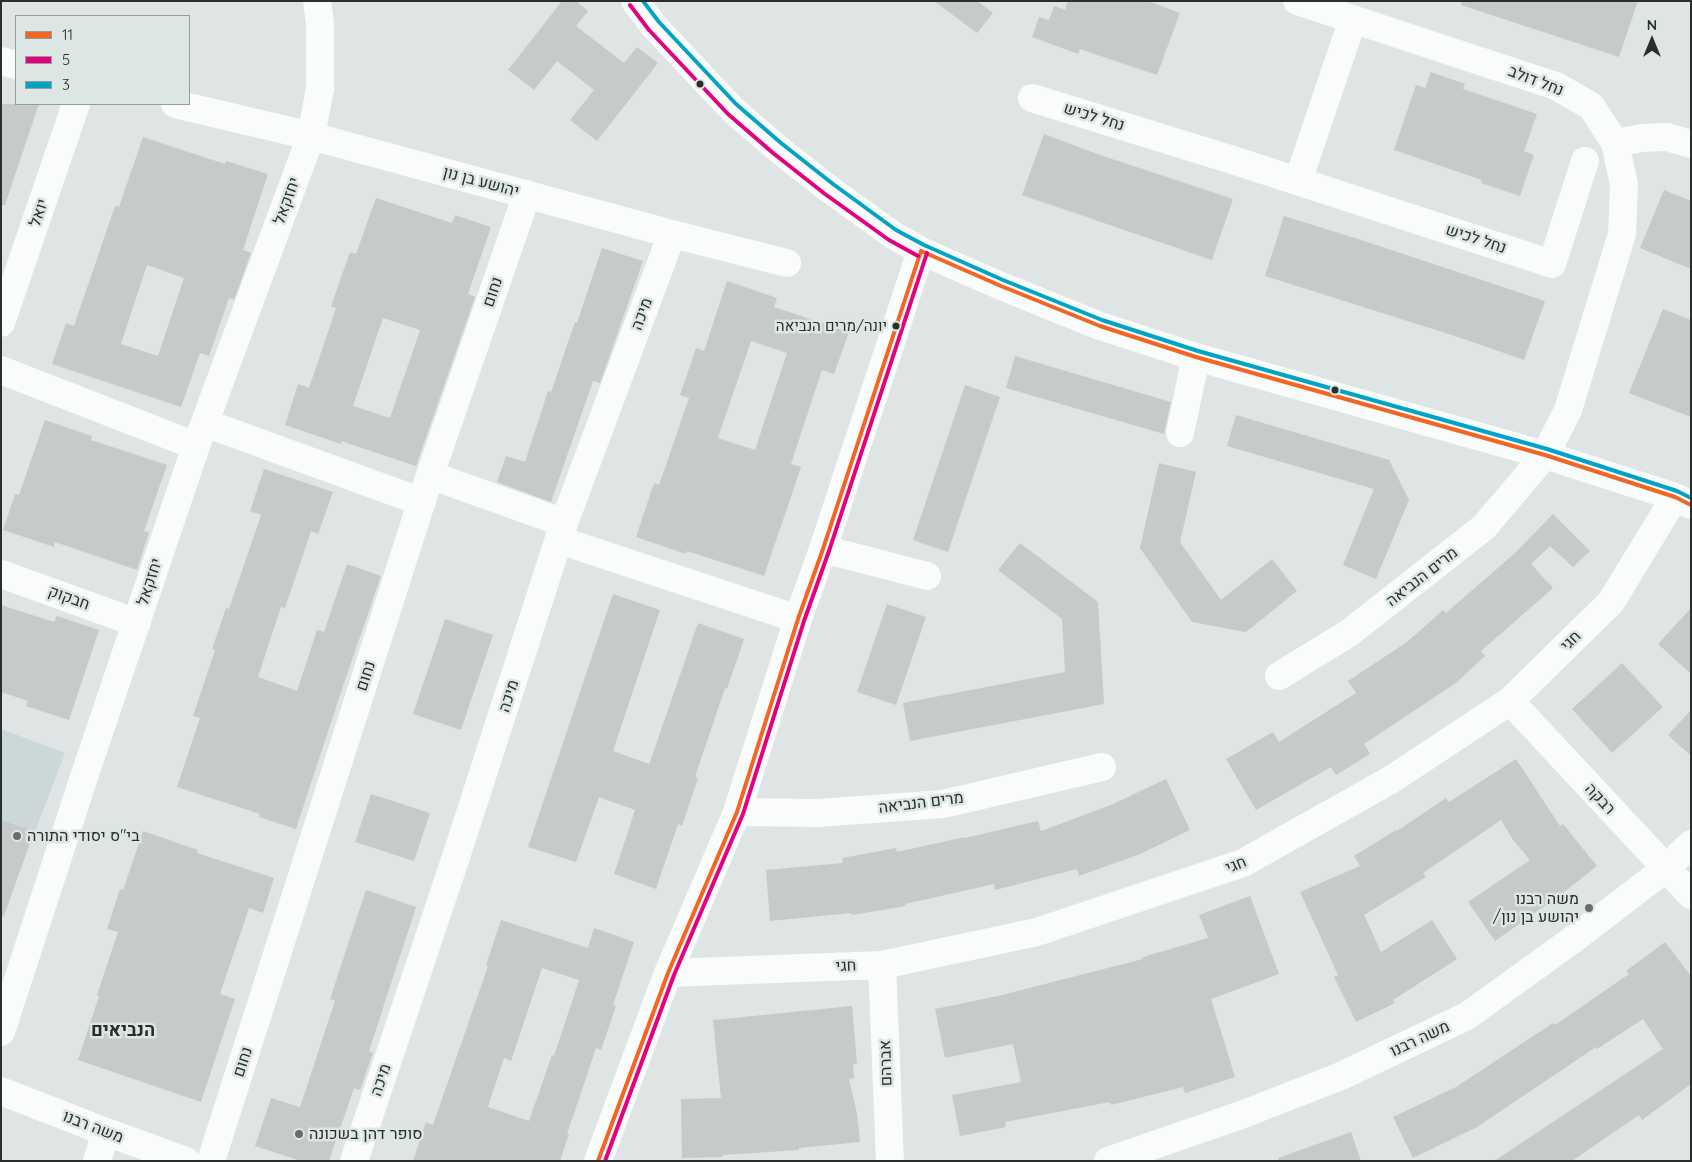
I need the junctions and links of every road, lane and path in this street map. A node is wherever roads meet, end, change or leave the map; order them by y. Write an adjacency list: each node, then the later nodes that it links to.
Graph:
1 (317, 1): 10 (street, יחזקאל)
2 (635, 1): 17 (street)
3 (1297, 1): 4 (street, נחל דולב)
4 (1353, 20): 11 (street, נחל דולב); 14 (street)
5 (1, 61): 6 (street)
6 (15, 65)
7 (1032, 98): 14 (street, נחל לכיש)
8 (76, 105): 19 (street, יואל)
9 (179, 105): 10 (street, יהושע בן נון)
10 (311, 136): 15 (street, יהושע בן נון); 23 (street, יחזקאל)
11 (1615, 143): 12 (street); 24 (street, נחל דולב)
12 (1691, 144)
13 (1585, 161): 14 (street, נחל לכיש)
14 (1298, 181)
15 (527, 194): 16 (street, יהושע בן נון); 25 (street, נחום)
16 (672, 234): 18 (street, יהושע בן נון); 28 (street, מיכה)
17 (920, 251): 20 (street); 29 (street)
18 (787, 263)
19 (1, 323)
20 (1196, 357): 22 (street); 24 (street)
21 (1, 370): 23 (street)
22 (1180, 433)
23 (201, 435): 27 (street); 33 (street, יחזקאל)
24 (1545, 455): 26 (street); 34 (street, מרים הנביאה)
25 (430, 475): 27 (street, נחום); 28 (street)
26 (1683, 501): 35 (street, חגי)
27 (422, 502): 48 (street, נחום)
28 (562, 531): 32 (street); 49 (street, מיכה)
29 (823, 549): 31 (street); 32 (street)
30 (1, 574): 33 (street, חבקוק)
31 (927, 576)
32 (798, 619): 37 (street)
33 (137, 623): 43 (street, יחזקאל)
34 (1279, 676)
35 (1510, 701): 39 (street, רבקה); 41 (street, חגי)
36 (1102, 767): 37 (street, מרים הנביאה)
37 (737, 812): 42 (street)
38 (1691, 844): 39 (street, משה רבנו)
39 (1666, 869): 40 (street, רבקה); 52 (street, משה רבנו)
40 (1691, 895)
41 (882, 965): 42 (street, חגי); 51 (street, אברהם)
42 (668, 973): 50 (street)
43 (1, 1032)
44 (1, 1091): 45 (street, משה רבנו)
45 (106, 1132): 46 (street); 47 (street, משה רבנו)
46 (96, 1161)
47 (186, 1161)
48 (211, 1161)
49 (354, 1161)
50 (598, 1161)
51 (890, 1161)
52 (1108, 1161)

